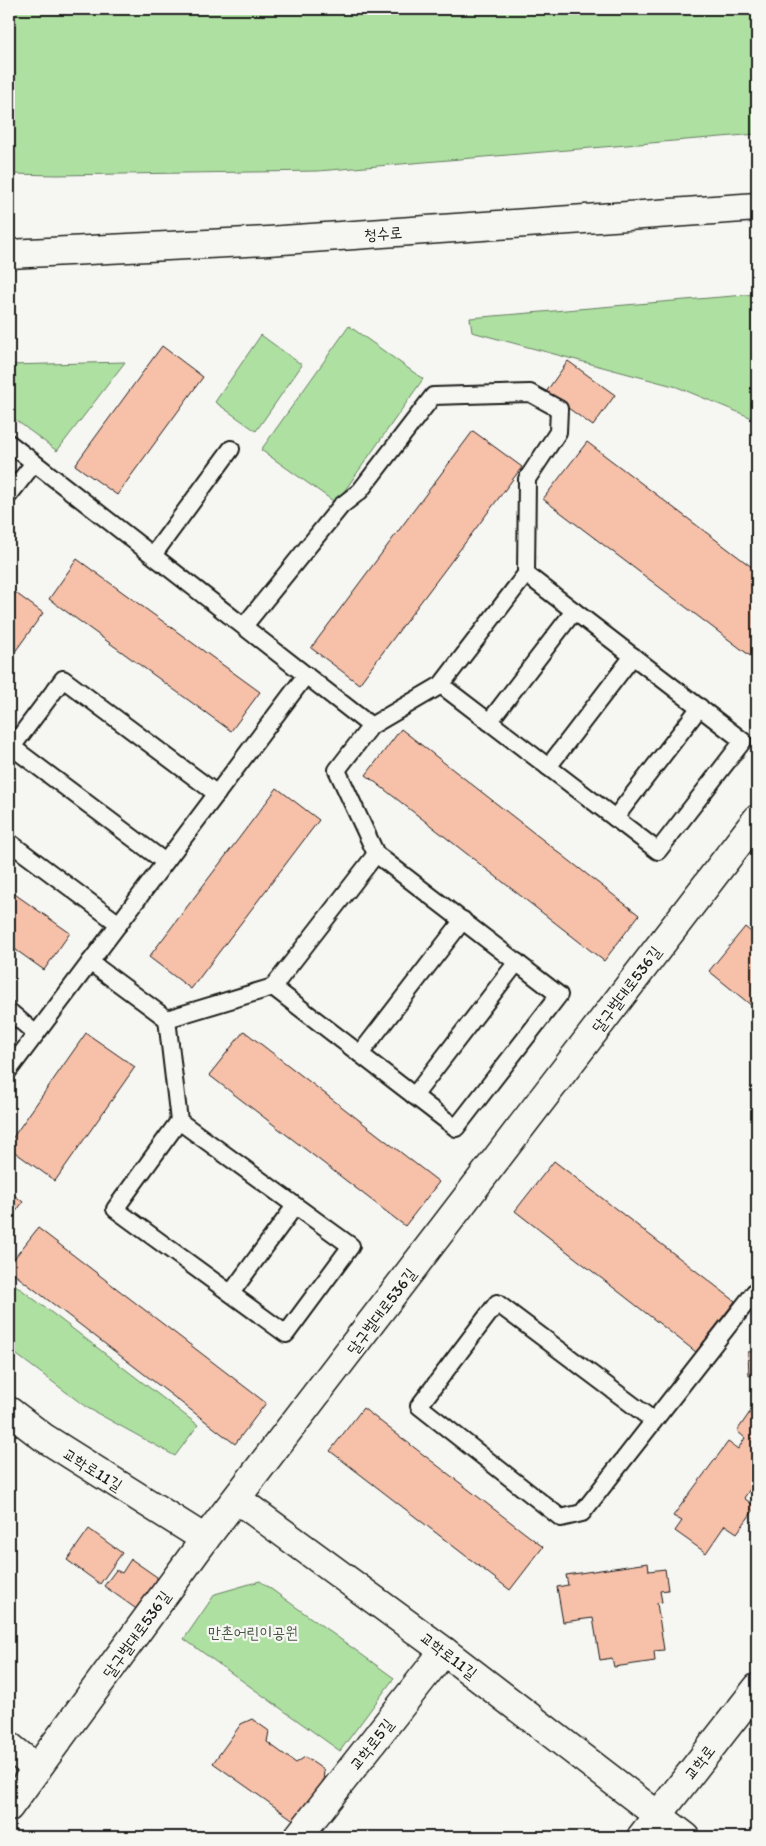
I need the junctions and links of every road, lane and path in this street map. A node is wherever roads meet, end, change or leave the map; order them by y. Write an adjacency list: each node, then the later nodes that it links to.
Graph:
1 (757, 208): 2 (street, 청수로)
2 (9, 254)
3 (9, 443): 5 (lane)
4 (231, 449): 7 (lane)
5 (34, 462): 6 (lane); 7 (lane)
6 (9, 495)
7 (153, 555): 10 (lane)
8 (526, 574): 9 (lane); 10 (lane); 13 (lane)
9 (574, 611): 11 (lane); 15 (lane)
10 (244, 626): 12 (lane)
11 (633, 656): 14 (lane); 18 (lane)
12 (306, 675): 16 (lane); 19 (lane)
13 (441, 685): 15 (lane); 16 (lane)
14 (700, 707): 20 (lane); 20 (lane)
15 (489, 722): 18 (lane)
16 (371, 726): 23 (lane)
17 (10, 749): 19 (lane); 24 (lane)
18 (548, 767): 20 (lane)
19 (217, 794): 24 (lane)
20 (615, 818)
21 (757, 819): 42 (street, 달구벌대로536길)
22 (9, 842): 26 (lane)
23 (376, 854): 25 (lane); 29 (lane)
24 (165, 862): 26 (lane)
25 (462, 920): 28 (lane); 33 (lane)
26 (119, 924): 27 (lane)
27 (90, 962): 31 (lane); 32 (lane)
28 (517, 962): 35 (lane); 35 (lane)
29 (273, 987): 31 (lane); 33 (lane)
30 (9, 1011): 32 (lane)
31 (167, 1019): 36 (lane)
32 (36, 1034): 34 (lane)
33 (360, 1054): 35 (lane)
34 (9, 1070)
35 (414, 1096)
36 (179, 1121): 37 (lane); 39 (lane)
37 (295, 1206): 39 (lane); 39 (lane)
38 (757, 1289): 41 (lane)
39 (231, 1294)
40 (9, 1410): 43 (street, 교학로11길)
41 (654, 1421): 41 (lane)
42 (237, 1499): 43 (street, 달구벌대로536길); 44 (street, 교학로11길)
43 (205, 1539): 47 (street, 달구벌대로536길)
44 (444, 1651): 49 (street, 교학로11길); 50 (street, 교학로5길)
45 (757, 1688): 49 (street, 교학로)
46 (9, 1746): 47 (street)
47 (37, 1769): 48 (street, 달구벌대로536길)
48 (9, 1808)
49 (657, 1815): 51 (street, 교학로); 52 (street, 교학로11길)
50 (298, 1837)
51 (641, 1837)
52 (686, 1837)

